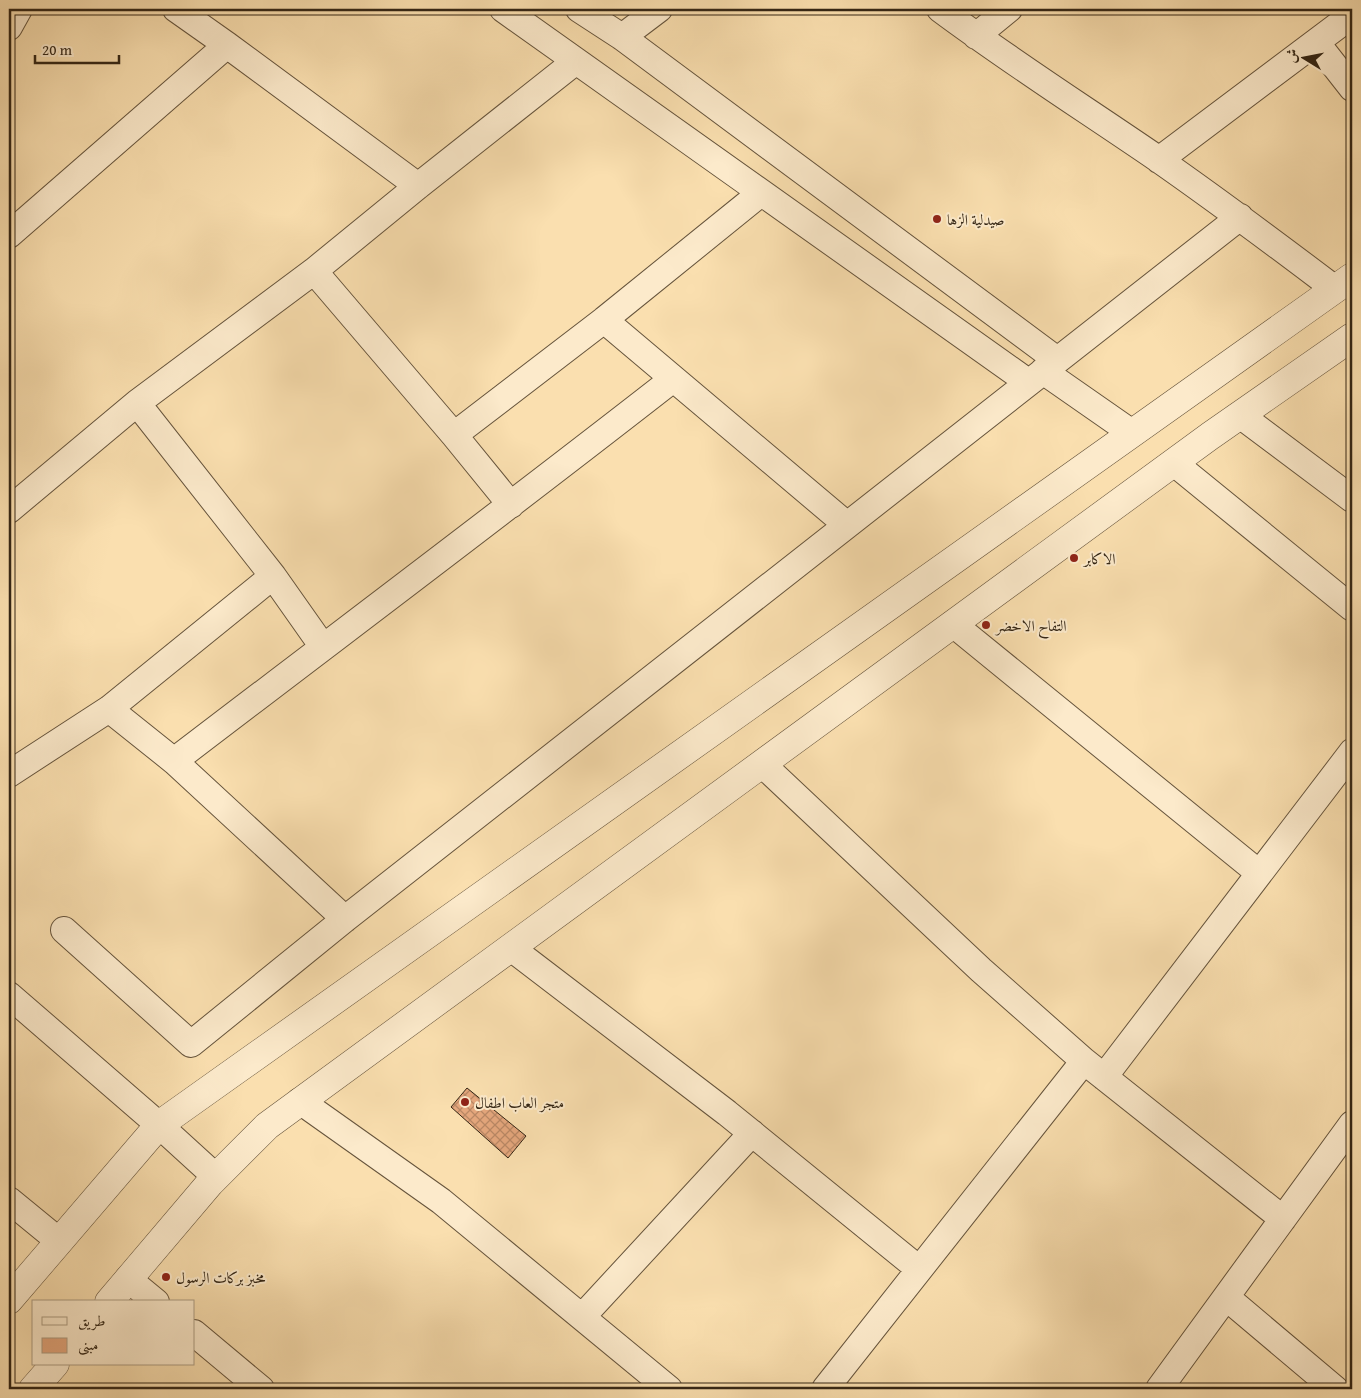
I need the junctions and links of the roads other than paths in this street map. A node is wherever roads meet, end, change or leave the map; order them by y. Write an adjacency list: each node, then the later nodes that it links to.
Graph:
1 (19, 9): 9 (street)
2 (176, 9): 13 (street)
3 (503, 9): 14 (street)
4 (580, 9): 11 (street)
5 (658, 9): 11 (street)
6 (940, 9): 10 (street)
7 (1010, 9): 10 (street)
8 (1352, 15): 12 (street)
9 (9, 27)
10 (976, 36): 18 (street)
11 (622, 37): 16 (street)
12 (1316, 42): 15 (street); 18 (street)
13 (228, 45): 19 (street); 22 (street)
14 (576, 61): 17 (street); 19 (street)
15 (1352, 88)
16 (712, 104): 17 (street); 27 (street)
17 (688, 140): 20 (street)
18 (1159, 160): 21 (street)
19 (418, 186): 23 (street)
20 (761, 193): 25 (street); 27 (street)
21 (1240, 217): 24 (street); 27 (street)
22 (9, 235)
23 (314, 271): 29 (street); 32 (street)
24 (1344, 283): 31 (street)
25 (604, 320): 28 (street); 32 (street)
26 (1352, 337): 30 (street)
27 (1043, 371): 31 (street); 37 (street)
28 (673, 379): 35 (street); 37 (street)
29 (137, 403): 36 (street); 38 (street)
30 (1240, 415): 33 (street); 34 (street)
31 (1132, 433): 55 (street)
32 (454, 435): 35 (street)
33 (1174, 463): 39 (street); 40 (street)
34 (1352, 498)
35 (511, 505): 41 (street)
36 (9, 510)
37 (847, 525): 48 (street)
38 (273, 576): 41 (street); 42 (street)
39 (1352, 608)
40 (953, 624): 45 (street); 47 (street)
41 (323, 647): 44 (street)
42 (109, 709): 44 (street); 46 (street)
43 (1352, 752): 47 (street)
44 (174, 761): 48 (street)
45 (762, 764): 50 (street); 52 (street)
46 (9, 774)
47 (1260, 873): 53 (street)
48 (345, 919): 49 (street)
49 (64, 930)
50 (511, 948): 54 (street); 57 (street)
51 (9, 995): 55 (street)
52 (1084, 1061): 53 (street); 62 (street)
53 (1104, 1077): 60 (street)
54 (300, 1102): 58 (street); 68 (street)
55 (159, 1125): 58 (street); 61 (street)
56 (1352, 1126): 60 (street)
57 (752, 1133): 62 (street); 68 (street)
58 (216, 1177): 63 (street)
59 (9, 1200): 61 (street)
60 (1283, 1220): 64 (street)
61 (59, 1241): 65 (street)
62 (919, 1269): 74 (street)
63 (128, 1279): 66 (street); 67 (street)
64 (1226, 1297): 75 (street); 76 (street)
65 (9, 1300)
66 (111, 1300)
67 (154, 1300)
68 (582, 1317): 73 (street)
69 (195, 1335): 72 (street)
70 (53, 1366): 71 (street)
71 (33, 1389)
72 (261, 1389)
73 (668, 1389)
74 (825, 1389)
75 (1159, 1389)
76 (1335, 1389)

